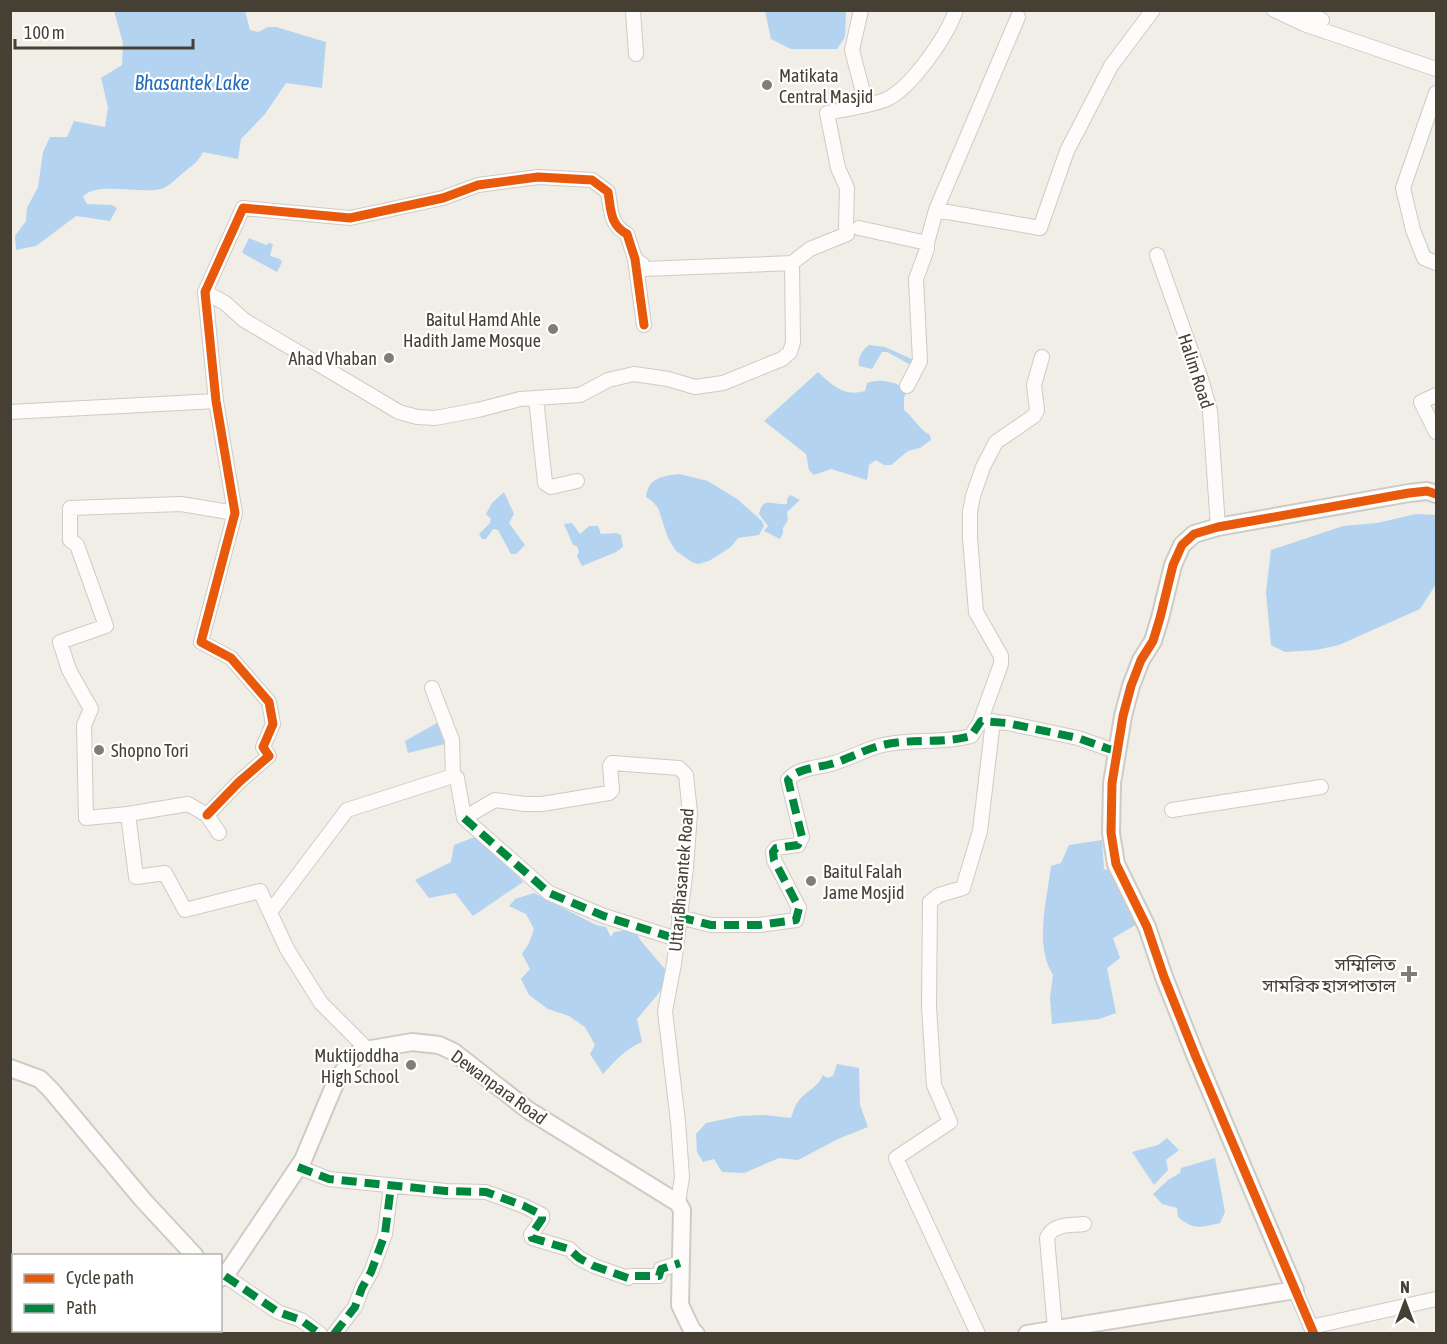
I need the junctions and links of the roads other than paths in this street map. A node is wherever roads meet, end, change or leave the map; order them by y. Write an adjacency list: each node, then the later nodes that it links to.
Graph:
1 (633, 10): 8 (street)
2 (861, 10): 12 (street)
3 (956, 10): 12 (street)
4 (1153, 10): 13 (street)
5 (1274, 10): 10 (street)
6 (1299, 10): 9 (street)
7 (1018, 17): 13 (street)
8 (636, 54)
9 (1437, 62)
10 (1437, 69)
11 (1437, 93): 19 (street)
12 (866, 104): 18 (street)
13 (936, 210): 15 (street)
14 (859, 228): 15 (street)
15 (927, 243): 23 (street)
16 (1157, 255): 32 (street, Halim Road)
17 (635, 259): 18 (street); 20 (street); 21 (street)
18 (792, 263): 25 (street)
19 (1437, 263)
20 (205, 292): 25 (street); 26 (street)
21 (644, 325)
22 (1042, 357): 34 (street)
23 (908, 386)
24 (1437, 395): 28 (street)
25 (536, 398): 29 (street)
26 (216, 401): 27 (street); 31 (street)
27 (10, 412)
28 (1437, 432)
29 (577, 481)
30 (1437, 494): 32 (street)
31 (235, 513): 39 (street); 40 (street)
32 (1218, 527): 35 (street)
33 (432, 688): 36 (street)
34 (986, 721): 35 (street); 44 (street); 62 (street)
35 (1118, 750): 55 (street)
36 (453, 776): 41 (street); 43 (street)
37 (1321, 787): 38 (street)
38 (1172, 810)
39 (128, 814): 40 (street); 43 (street)
40 (207, 815): 42 (street)
41 (465, 818): 44 (street, Uttar Bhasantek Road); 45 (street)
42 (219, 833)
43 (270, 912): 46 (street)
44 (679, 917): 45 (street, Uttar Bhasantek Road)
45 (677, 939): 50 (street, Uttar Bhasantek Road)
46 (368, 1050): 48 (street, Dewanpara Road); 50 (street, Dewanpara Road)
47 (10, 1068): 52 (street)
48 (298, 1167): 49 (street); 54 (street, Dewanpara Road)
49 (391, 1186): 53 (street); 60 (street)
50 (678, 1203): 53 (street)
51 (1084, 1224): 57 (street)
52 (193, 1254)
53 (680, 1263): 61 (street)
54 (223, 1277): 59 (street)
55 (1295, 1290): 57 (street); 58 (street)
56 (1437, 1299): 58 (street)
57 (1055, 1329): 63 (street)
58 (1313, 1330)
59 (320, 1334)
60 (334, 1334)
61 (696, 1334)
62 (978, 1334)
63 (1027, 1334)

